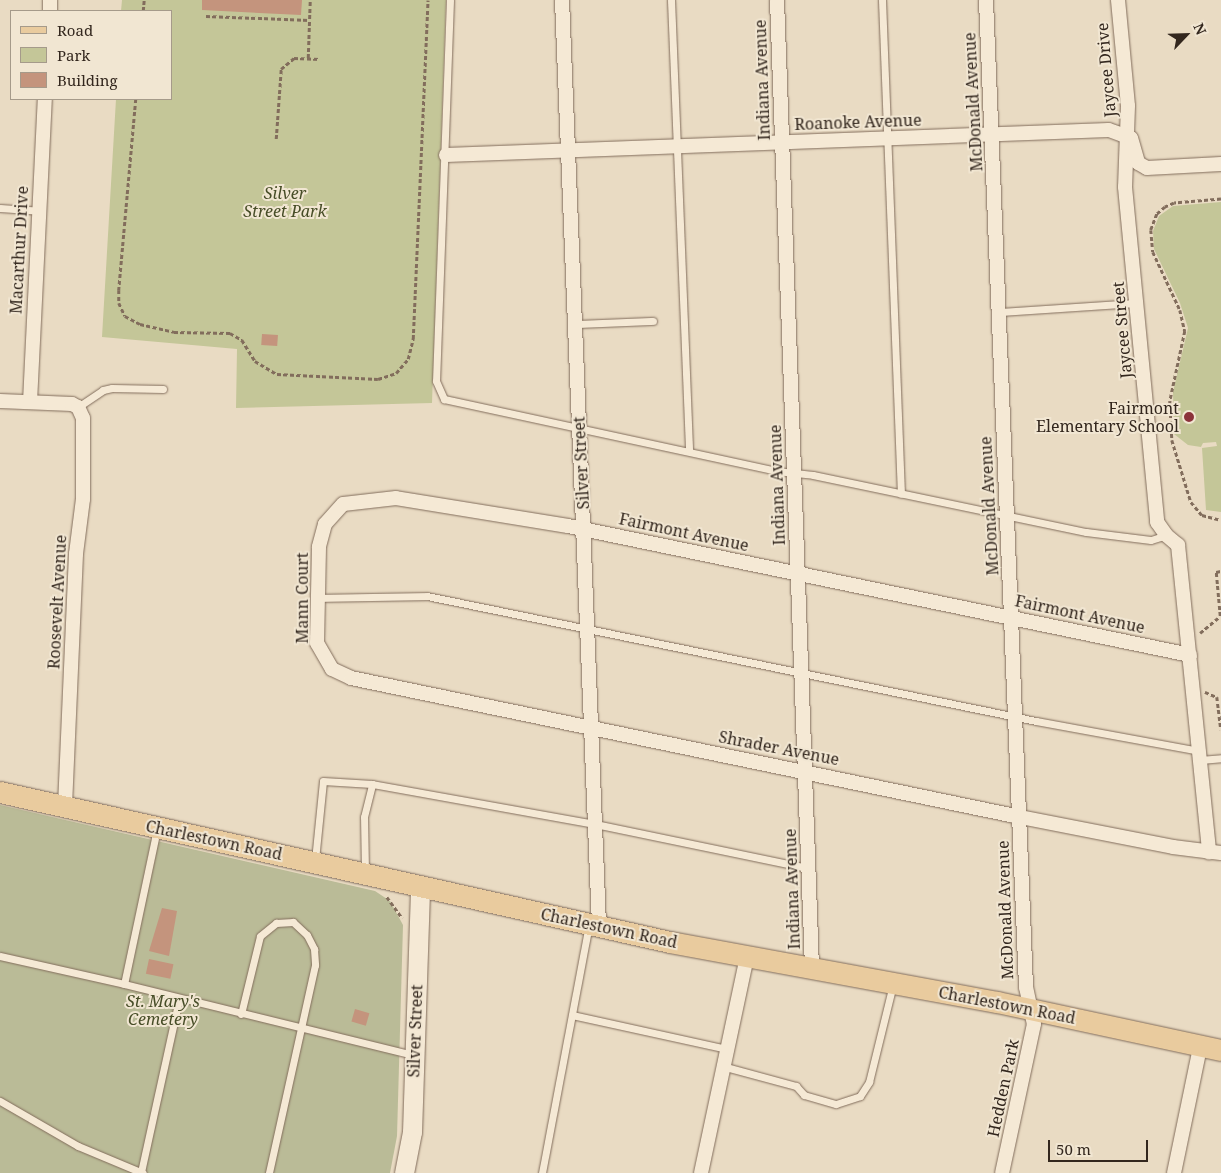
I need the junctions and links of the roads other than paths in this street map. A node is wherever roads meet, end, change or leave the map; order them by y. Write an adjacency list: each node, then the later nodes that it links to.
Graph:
1 (450, 0): 15 (lane)
2 (562, 0): 14 (street, Silver Street)
3 (670, 0): 13 (lane)
4 (776, 0): 12 (street, Indiana Avenue)
5 (882, 0): 11 (lane)
6 (986, 0): 9 (street, McDonald Avenue)
7 (1118, 0): 10 (street, Jaycee Drive)
8 (45, 100): 18 (street, Macarthur Drive)
9 (992, 134): 10 (street, Roanoke Avenue); 11 (street, Roanoke Avenue); 20 (street, McDonald Avenue)
10 (1128, 136): 16 (street); 19 (street, Jaycee Street)
11 (888, 138): 12 (street, Roanoke Avenue); 30 (lane)
12 (782, 142): 13 (street, Roanoke Avenue); 29 (street, Indiana Avenue)
13 (676, 146): 14 (street, Roanoke Avenue); 28 (lane)
14 (568, 150): 15 (street, Roanoke Avenue); 22 (street, Silver Street)
15 (446, 155): 27 (lane)
16 (1221, 164)
17 (0, 208): 18 (lane)
18 (39, 211): 25 (street, Macarthur Drive)
19 (1137, 303): 20 (lane); 34 (street, Jaycee Street)
20 (1000, 312): 31 (street, McDonald Avenue)
21 (653, 321): 22 (lane)
22 (575, 324): 27 (street, Silver Street)
23 (163, 389): 26 (lane)
24 (0, 401): 25 (street)
25 (30, 402): 26 (street)
26 (75, 406): 49 (street, Roosevelt Avenue)
27 (579, 428): 28 (lane); 33 (street, Silver Street)
28 (689, 451): 29 (lane)
29 (794, 472): 30 (lane); 35 (street, Indiana Avenue)
30 (901, 494): 31 (lane)
31 (1008, 517): 34 (lane); 37 (street, McDonald Avenue)
32 (325, 524): 33 (street, Fairmont Avenue); 36 (street, Mann Court)
33 (584, 530): 35 (street, Fairmont Avenue); 38 (street, Silver Street)
34 (1166, 535): 39 (street, Jaycee Street)
35 (798, 574): 37 (street, Fairmont Avenue); 41 (street, Indiana Avenue)
36 (317, 598): 38 (lane); 40 (street, Mann Court)
37 (1012, 618): 39 (street, Fairmont Avenue); 42 (street, McDonald Avenue)
38 (587, 630): 41 (lane); 43 (street, Silver Street)
39 (1190, 655): 44 (street, Jaycee Street)
40 (332, 669): 43 (street, Shrader Avenue)
41 (801, 672): 42 (lane); 46 (street, Indiana Avenue)
42 (1015, 715): 44 (lane); 50 (street, McDonald Avenue)
43 (591, 729): 46 (street, Shrader Avenue); 51 (street, Silver Street)
44 (1200, 756): 45 (lane); 53 (street, Jaycee Street)
45 (1221, 758)
46 (805, 772): 50 (street, Shrader Avenue); 55 (street, Indiana Avenue)
47 (372, 784): 51 (lane); 54 (lane); 56 (lane)
48 (0, 792): 49 (main road, Charlestown Road)
49 (65, 808): 52 (main road, Charlestown Road)
50 (1018, 816): 53 (street, Shrader Avenue); 65 (street, McDonald Avenue)
51 (595, 824): 55 (lane); 58 (street, Silver Street)
52 (157, 828): 54 (main road, Charlestown Road); 63 (lane)
53 (1215, 853)
54 (315, 863): 56 (main road, Charlestown Road)
55 (808, 868): 61 (street, Indiana Avenue)
56 (365, 875): 57 (main road, Charlestown Road)
57 (420, 888): 58 (main road, Charlestown Road); 71 (main road, Silver Street)
58 (594, 925): 60 (main road, Charlestown Road); 67 (lane)
59 (0, 956): 63 (lane)
60 (747, 956): 61 (main road, Charlestown Road); 69 (street)
61 (812, 968): 62 (main road, Charlestown Road)
62 (893, 983): 65 (main road, Charlestown Road); 72 (lane)
63 (124, 984): 64 (lane)
64 (180, 999): 66 (lane); 74 (lane)
65 (1032, 1010): 70 (main road, Charlestown Road); 79 (street, Hedden Park)
66 (241, 1014): 68 (lane); 68 (lane)
67 (572, 1015): 69 (lane); 77 (lane)
68 (300, 1029): 71 (lane); 75 (lane)
69 (726, 1049): 72 (street)
70 (1211, 1049): 80 (street)
71 (414, 1055): 76 (main road, Silver Street)
72 (722, 1066): 78 (street)
73 (0, 1101): 74 (lane)
74 (142, 1173)
75 (268, 1173)
76 (404, 1173)
77 (542, 1173)
78 (701, 1173)
79 (1002, 1173)
80 (1174, 1173)

